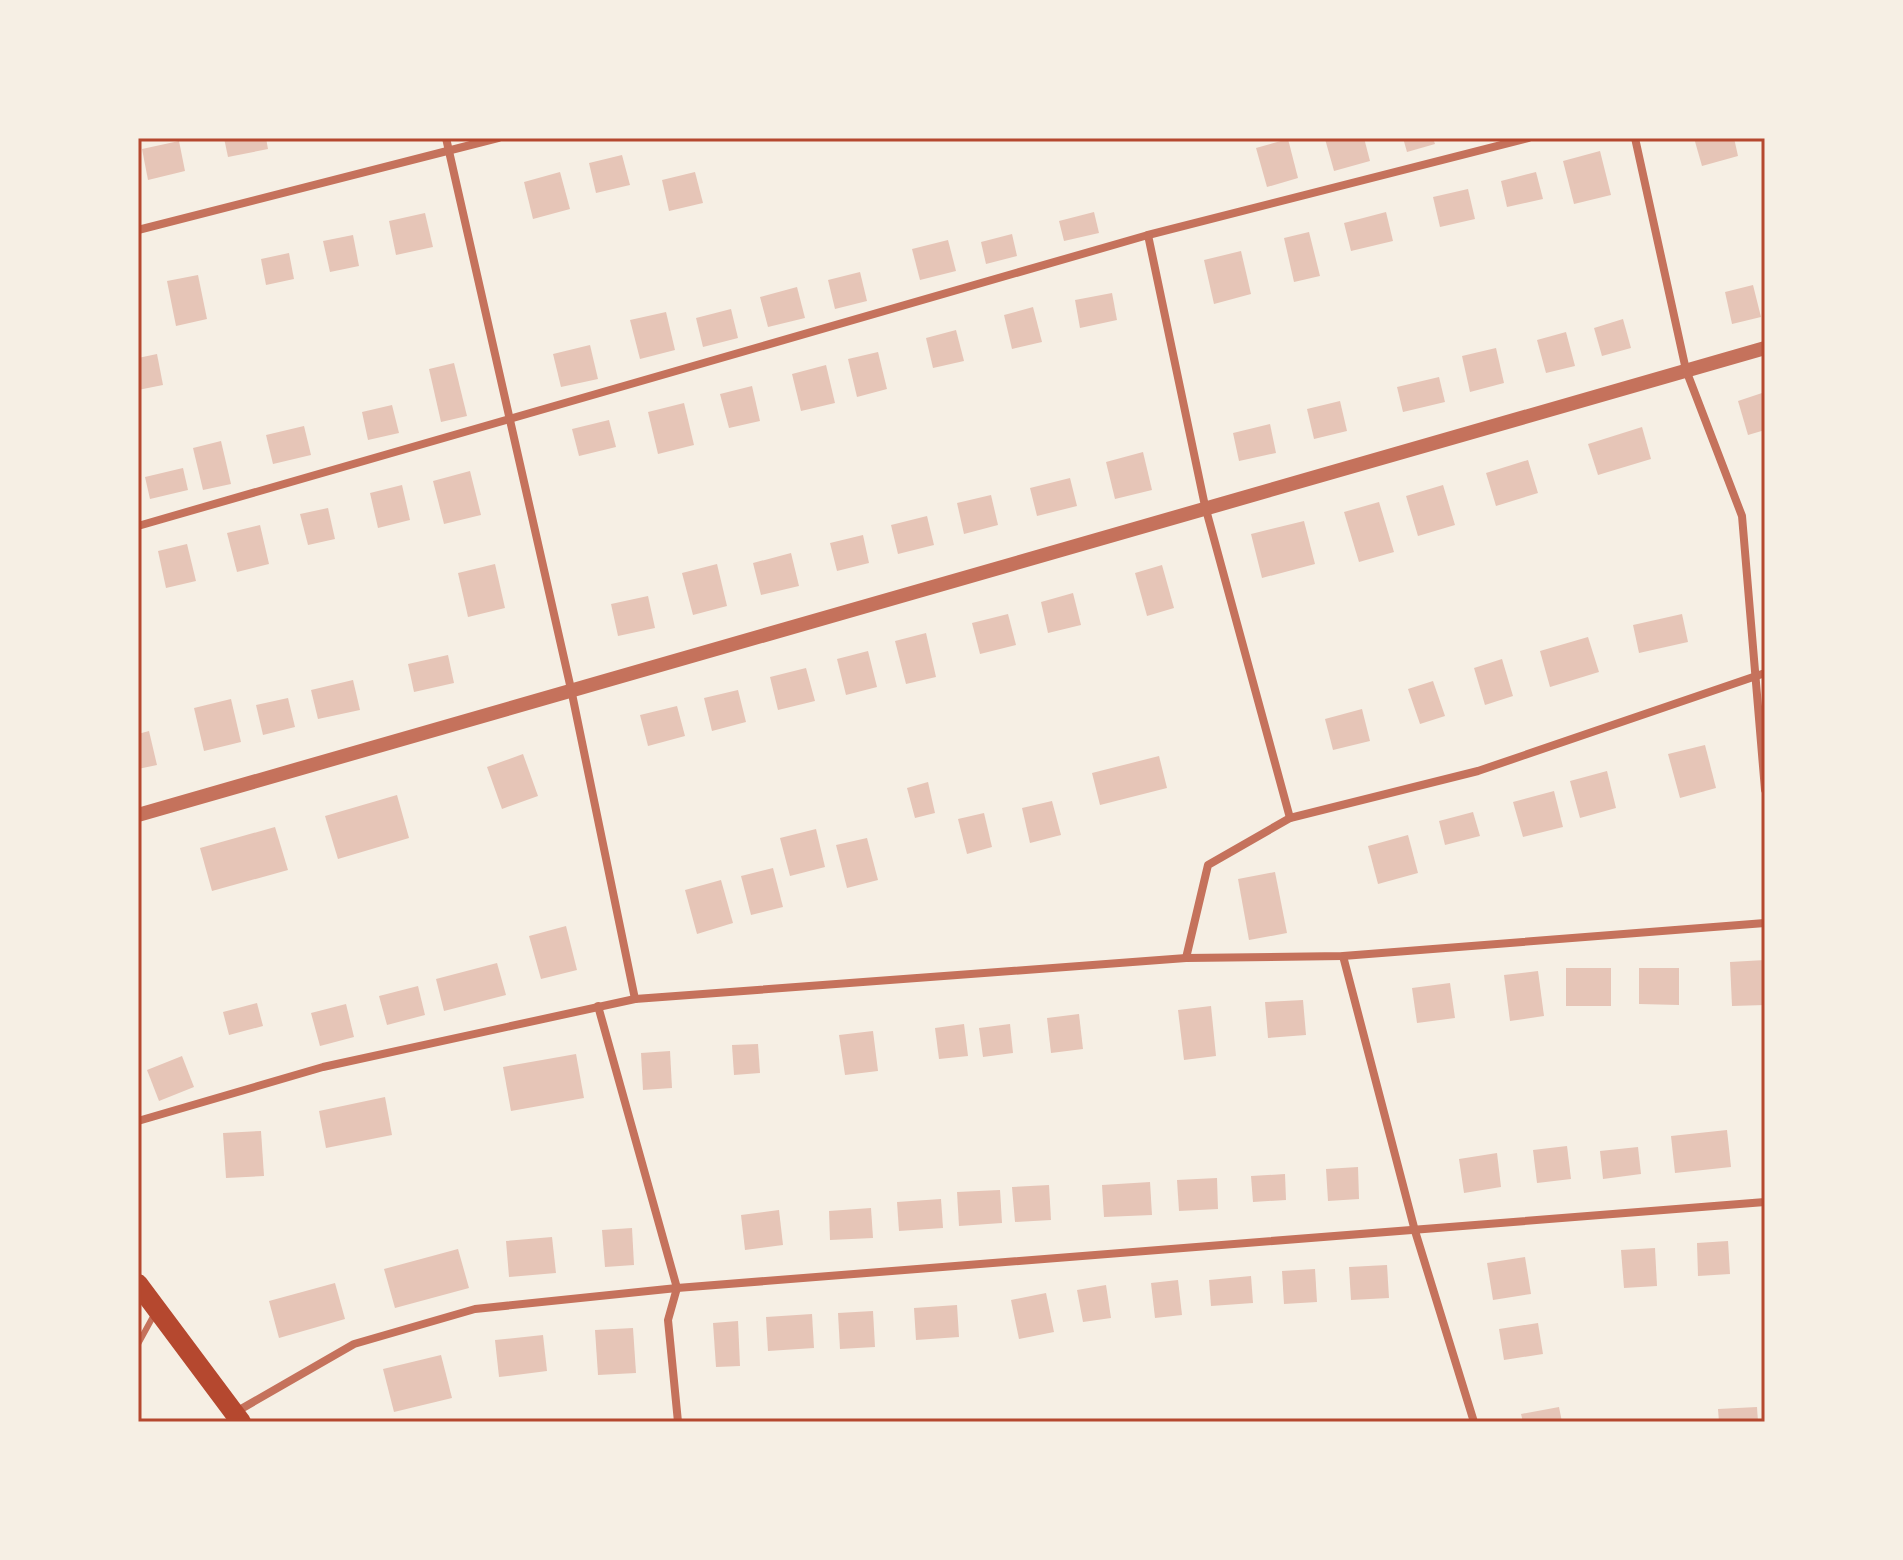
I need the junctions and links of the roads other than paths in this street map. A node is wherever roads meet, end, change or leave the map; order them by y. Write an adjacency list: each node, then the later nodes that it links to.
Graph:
1 (446, 138): 5 (street)
2 (498, 138): 5 (street)
3 (1528, 138): 7 (street)
4 (1635, 138): 9 (street)
5 (449, 152): 6 (street); 10 (street)
6 (138, 230)
7 (1148, 235): 10 (street); 11 (street)
8 (1765, 348): 9 (street)
9 (1686, 370): 11 (street); 13 (street)
10 (511, 421): 12 (street); 14 (street)
11 (1205, 506): 14 (street); 17 (street)
12 (138, 526)
13 (1761, 674): 15 (street); 17 (street)
14 (571, 689): 16 (street); 21 (street)
15 (1765, 790)
16 (138, 815)
17 (1290, 818): 20 (street)
18 (1765, 923): 19 (street)
19 (1343, 956): 20 (street); 25 (street)
20 (1186, 958): 21 (street)
21 (635, 999): 22 (street)
22 (598, 1006): 23 (street); 27 (street)
23 (138, 1121)
24 (1765, 1202): 25 (street)
25 (1415, 1231): 27 (street); 32 (street)
26 (138, 1284): 28 (main road)
27 (677, 1288): 30 (street); 31 (street)
28 (157, 1310): 29 (lane); 30 (main road)
29 (138, 1344)
30 (238, 1418)
31 (678, 1422)
32 (1474, 1422)

